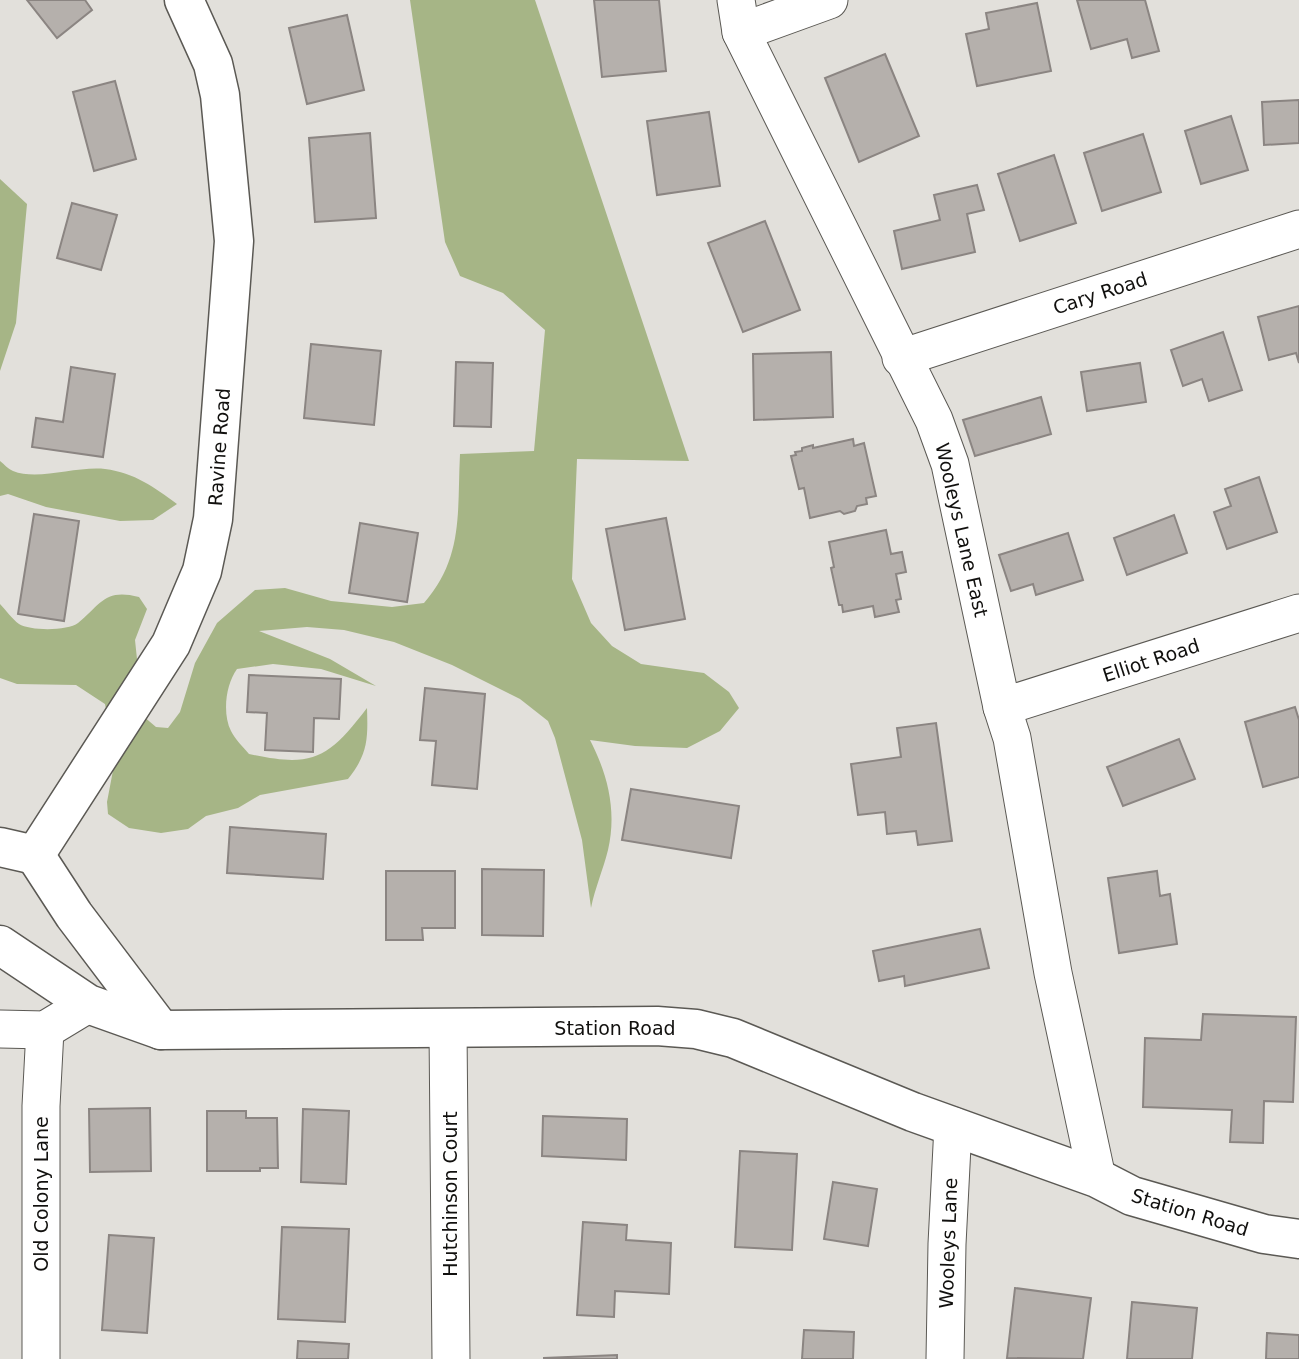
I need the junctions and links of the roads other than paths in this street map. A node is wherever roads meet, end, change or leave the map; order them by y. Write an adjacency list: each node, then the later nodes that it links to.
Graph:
1 (184, 0): 8 (street, Ravine Road)
2 (829, 0): 3 (street)
3 (738, 16): 5 (street, Wooleys Lane East)
4 (1299, 229): 5 (street, Cary Road)
5 (901, 358): 7 (street, Wooleys Lane East)
6 (1299, 613): 7 (street, Elliot Road)
7 (1002, 707): 16 (street, Wooleys Lane East)
8 (18, 851): 14 (street)
9 (0, 945): 10 (street, Station Road)
10 (88, 1004): 13 (street); 14 (street, Station Road)
11 (0, 1029): 13 (street)
12 (448, 1029): 14 (street, Station Road); 15 (street, Station Road); 19 (street, Hutchinson Court)
13 (45, 1030): 18 (street, Old Colony Lane)
14 (161, 1030)
15 (953, 1126): 16 (street, Station Road); 20 (street, Wooleys Lane)
16 (1097, 1178): 17 (street, Station Road)
17 (1299, 1239)
18 (41, 1359)
19 (451, 1359)
20 (945, 1359)

